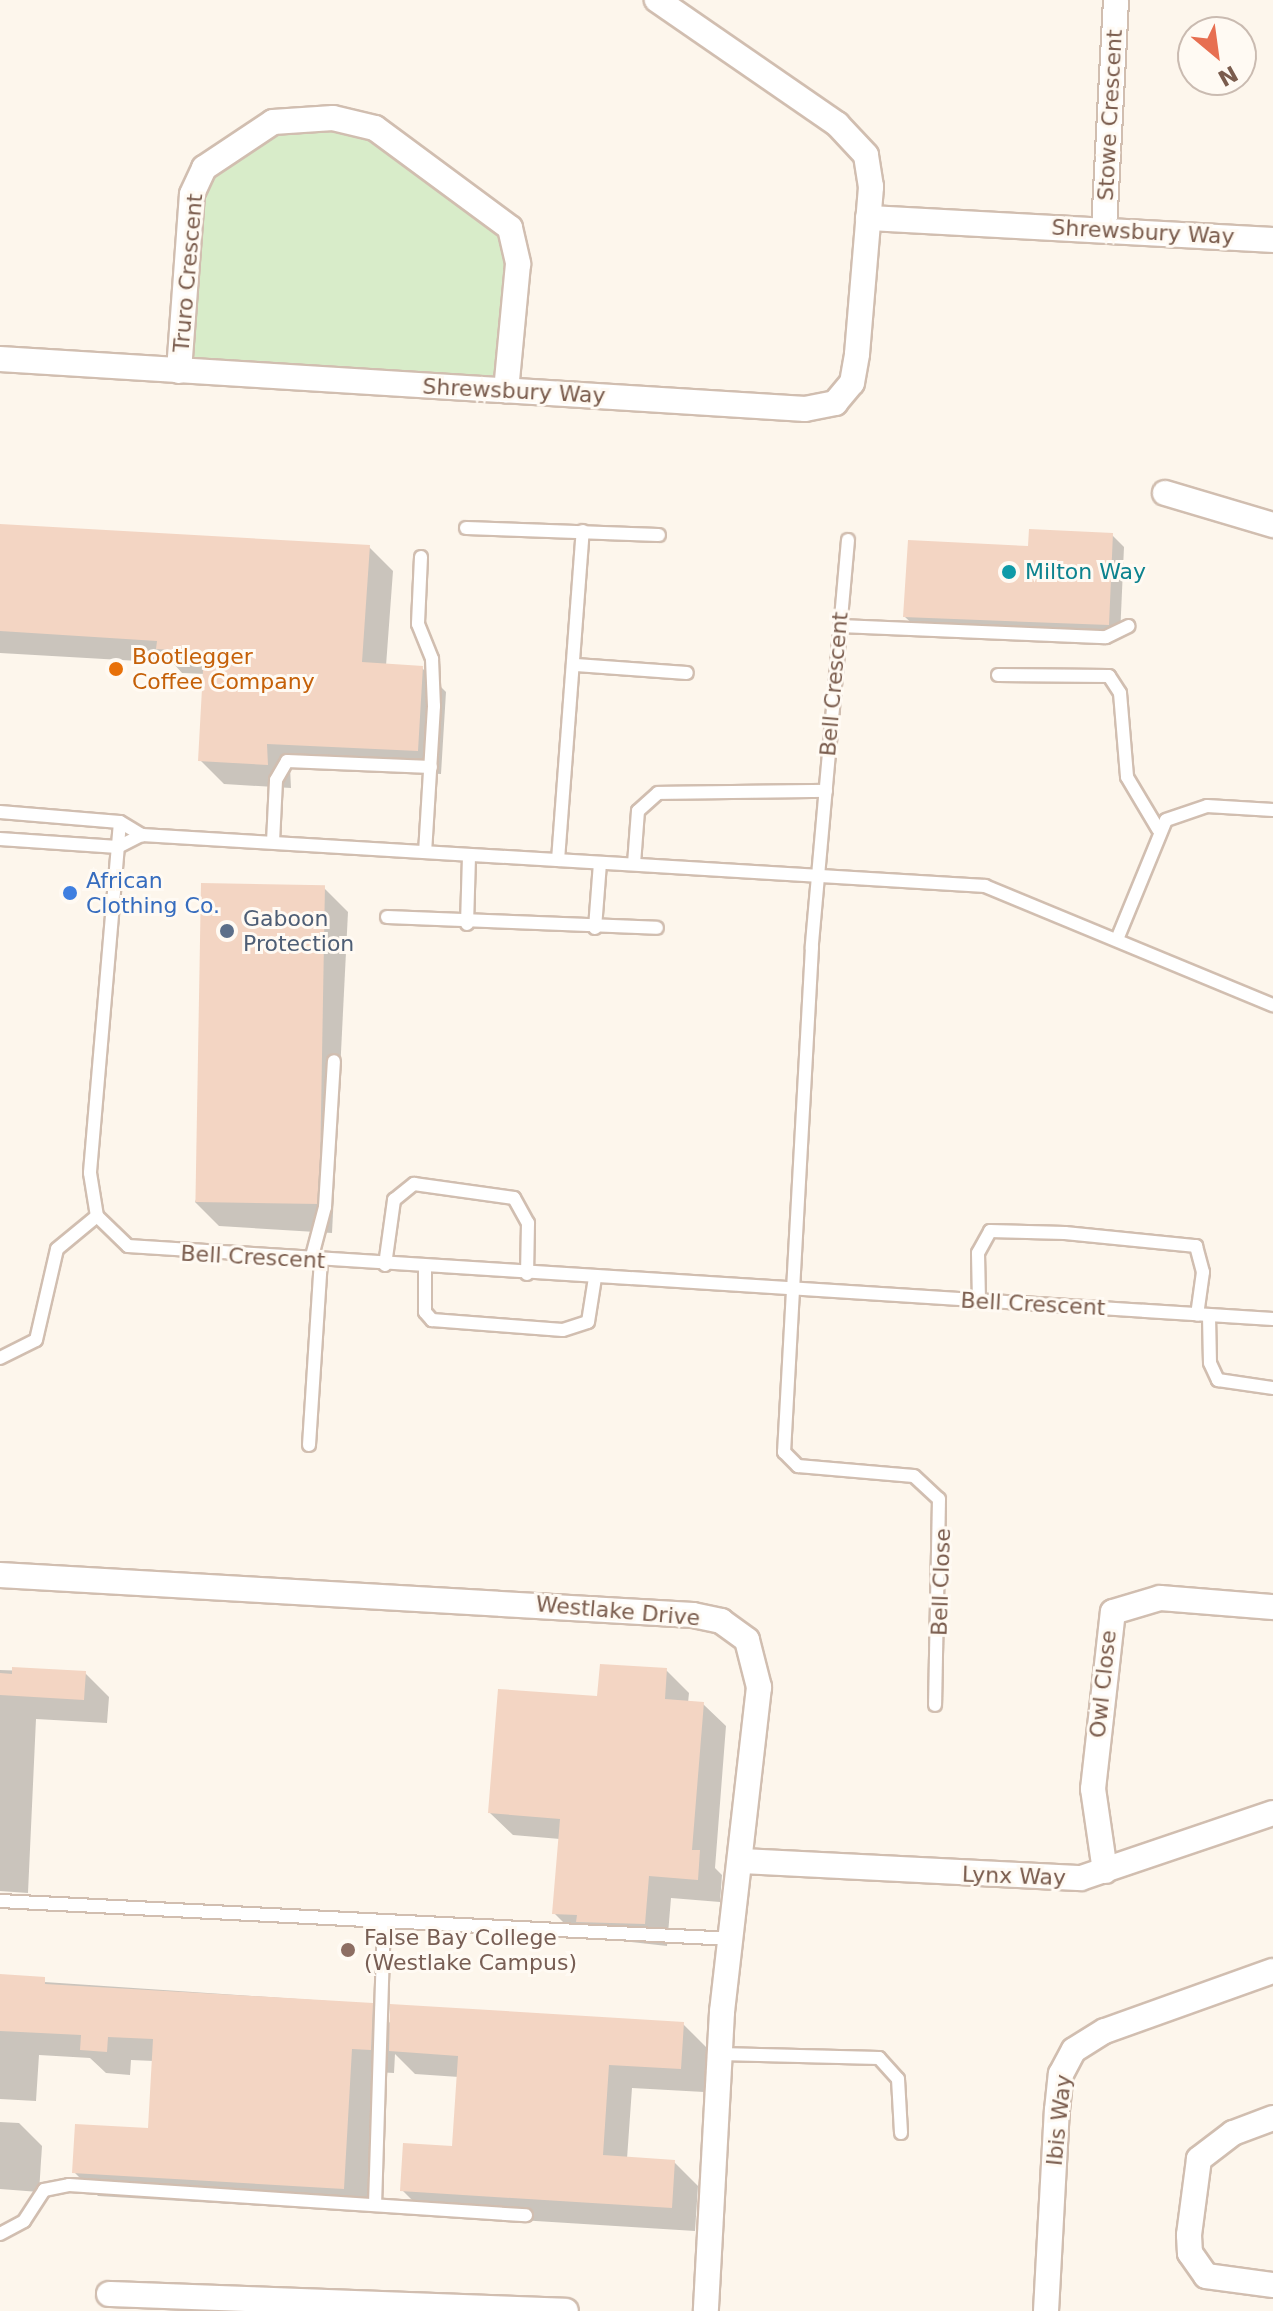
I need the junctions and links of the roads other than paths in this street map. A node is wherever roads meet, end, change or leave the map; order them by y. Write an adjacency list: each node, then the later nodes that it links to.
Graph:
1 (657, 0): 3 (street, Shrewsbury Way)
2 (1116, 0): 4 (street, Stowe Crescent)
3 (868, 218): 4 (street, Shrewsbury Way); 8 (street, Shrewsbury Way)
4 (1104, 229): 5 (street, Shrewsbury Way)
5 (1273, 240)
6 (0, 359): 7 (street, Shrewsbury Way)
7 (179, 371): 8 (street, Shrewsbury Way); 8 (street, Truro Crescent)
8 (506, 390)
9 (1165, 493): 10 (street)
10 (1273, 525)
11 (466, 528): 12 (lane)
12 (583, 531): 13 (lane); 18 (lane)
13 (659, 535)
14 (848, 540): 16 (lane, Bell Crescent)
15 (421, 557): 21 (lane)
16 (840, 626): 17 (lane); 22 (lane, Bell Crescent)
17 (1129, 626)
18 (576, 665): 19 (lane); 33 (lane)
19 (687, 673)
20 (998, 675): 26 (lane)
21 (431, 767): 29 (lane); 31 (lane)
22 (826, 791): 35 (lane); 36 (lane, Bell Crescent)
23 (1273, 810): 26 (lane)
24 (0, 812): 25 (lane)
25 (120, 822): 27 (lane); 30 (lane)
26 (1158, 829): 41 (lane)
27 (142, 835): 29 (lane); 30 (lane)
28 (0, 839): 30 (lane)
29 (273, 842): 31 (lane)
30 (118, 847): 44 (lane)
31 (425, 852): 32 (lane)
32 (469, 855): 33 (lane); 38 (lane)
33 (558, 860): 34 (lane)
34 (600, 863): 35 (lane); 39 (lane)
35 (634, 864): 36 (lane)
36 (820, 876): 41 (lane); 50 (lane, Bell Crescent)
37 (387, 917): 38 (lane)
38 (467, 924): 39 (lane)
39 (595, 928): 40 (lane)
40 (657, 928)
41 (1118, 937): 42 (lane)
42 (1273, 1005)
43 (334, 1061): 45 (lane)
44 (97, 1216): 45 (lane, Bell Crescent); 54 (lane)
45 (316, 1260): 46 (lane, Bell Crescent); 56 (lane)
46 (385, 1265): 47 (lane, Bell Crescent); 48 (lane)
47 (425, 1268): 48 (lane, Bell Crescent); 49 (lane)
48 (527, 1274): 49 (lane, Bell Crescent)
49 (595, 1278): 50 (lane, Bell Crescent)
50 (792, 1290): 51 (lane, Bell Crescent); 57 (lane, Bell Crescent)
51 (979, 1301): 52 (lane, Bell Crescent); 52 (lane)
52 (1203, 1316): 53 (lane, Bell Crescent); 55 (lane)
53 (1273, 1319)
54 (0, 1358)
55 (1273, 1388)
56 (309, 1445)
57 (813, 1467): 60 (lane, Bell Close)
58 (0, 1575): 62 (street, Westlake Drive)
59 (1273, 1607): 63 (street, Owl Close)
60 (935, 1705)
61 (1273, 1813): 63 (street, Lynx Way)
62 (744, 1861): 63 (street, Lynx Way); 66 (street, Westlake Drive)
63 (1105, 1871)
64 (0, 1901): 65 (lane)
65 (384, 1926): 66 (lane); 71 (lane)
66 (732, 1939): 68 (street, Westlake Drive)
67 (1273, 1971): 80 (street, Ibis Way)
68 (720, 2054): 70 (lane); 79 (street, Westlake Drive)
69 (1273, 2118): 74 (street)
70 (901, 2133)
71 (375, 2205): 72 (lane); 73 (lane)
72 (526, 2215)
73 (0, 2234)
74 (1273, 2285)
75 (109, 2294): 76 (street)
76 (202, 2306): 77 (street)
77 (375, 2307): 78 (street)
78 (566, 2311)
79 (706, 2311)
80 (1046, 2311)

